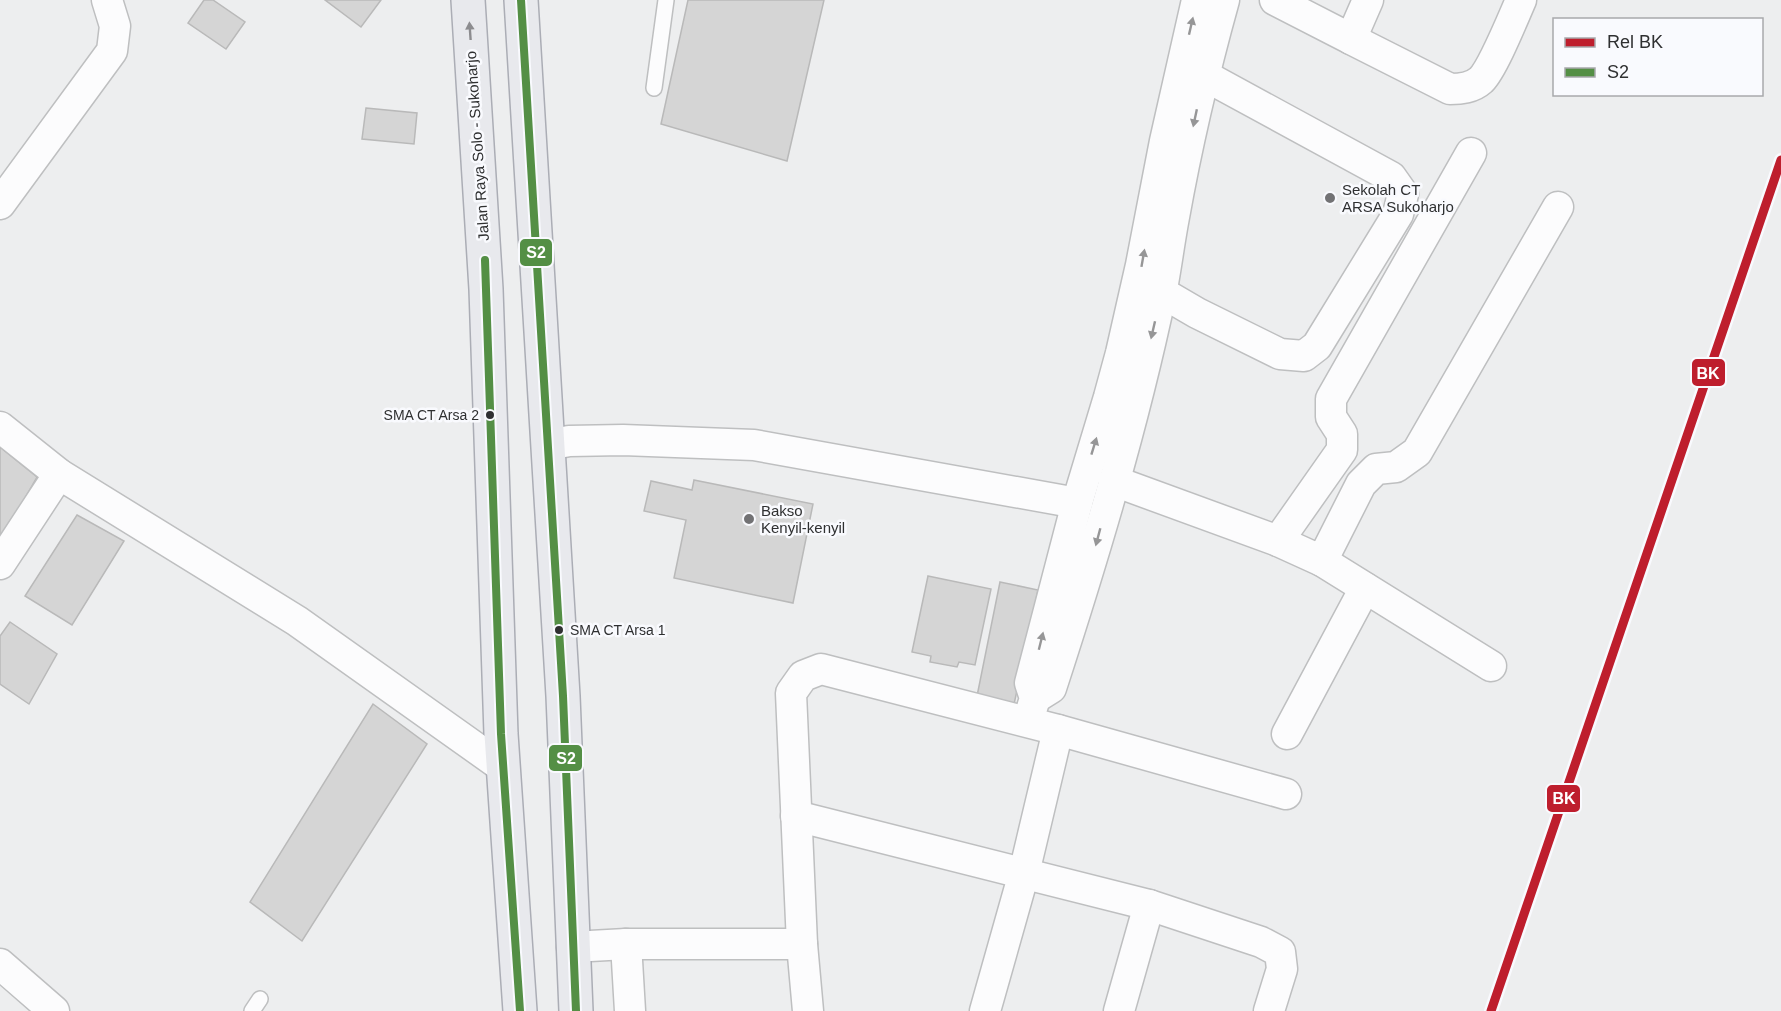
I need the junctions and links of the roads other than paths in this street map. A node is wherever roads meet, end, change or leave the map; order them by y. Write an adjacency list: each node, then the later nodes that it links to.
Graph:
1 (107, 0): 14 (street)
2 (468, 0): 29 (main road, Jalan Raya Solo - Sukoharjo, one-way to 2)
3 (521, 0): 18 (main road)
4 (666, 0): 12 (lane)
5 (1197, 0): 11 (street, one-way to 5)
6 (1224, 0): 11 (street)
7 (1275, 0): 10 (street)
8 (1368, 0): 10 (street)
9 (1521, 0): 10 (street)
10 (1351, 39)
11 (1193, 69): 16 (street, one-way to 16); 16 (street); 21 (street, one-way to 11)
12 (654, 88)
13 (1472, 153): 22 (street)
14 (0, 204)
15 (1558, 207): 23 (street)
16 (1161, 292): 20 (street, one-way to 20)
17 (0, 427): 19 (street)
18 (559, 443): 21 (street); 36 (main road)
19 (59, 474): 24 (street); 29 (street)
20 (1114, 481): 21 (street, one-way to 21); 22 (street)
21 (1077, 503)
22 (1278, 541): 23 (street)
23 (1322, 561): 25 (street)
24 (0, 564)
25 (1365, 588): 26 (street); 28 (street)
26 (1491, 666)
27 (1058, 730): 30 (street); 31 (street); 32 (street)
28 (1287, 734)
29 (504, 768): 39 (main road, Jalan Raya Solo - Sukoharjo)
30 (1286, 794)
31 (796, 816): 32 (street); 35 (street)
32 (1024, 873): 33 (street); 43 (street)
33 (1149, 905): 44 (street); 45 (street)
34 (626, 944): 35 (street); 36 (street); 41 (street)
35 (802, 944): 42 (street)
36 (573, 947): 40 (main road)
37 (0, 964): 38 (street)
38 (54, 1011)
39 (520, 1011)
40 (576, 1011)
41 (630, 1011)
42 (808, 1011)
43 (985, 1011)
44 (1119, 1011)
45 (1269, 1011)

